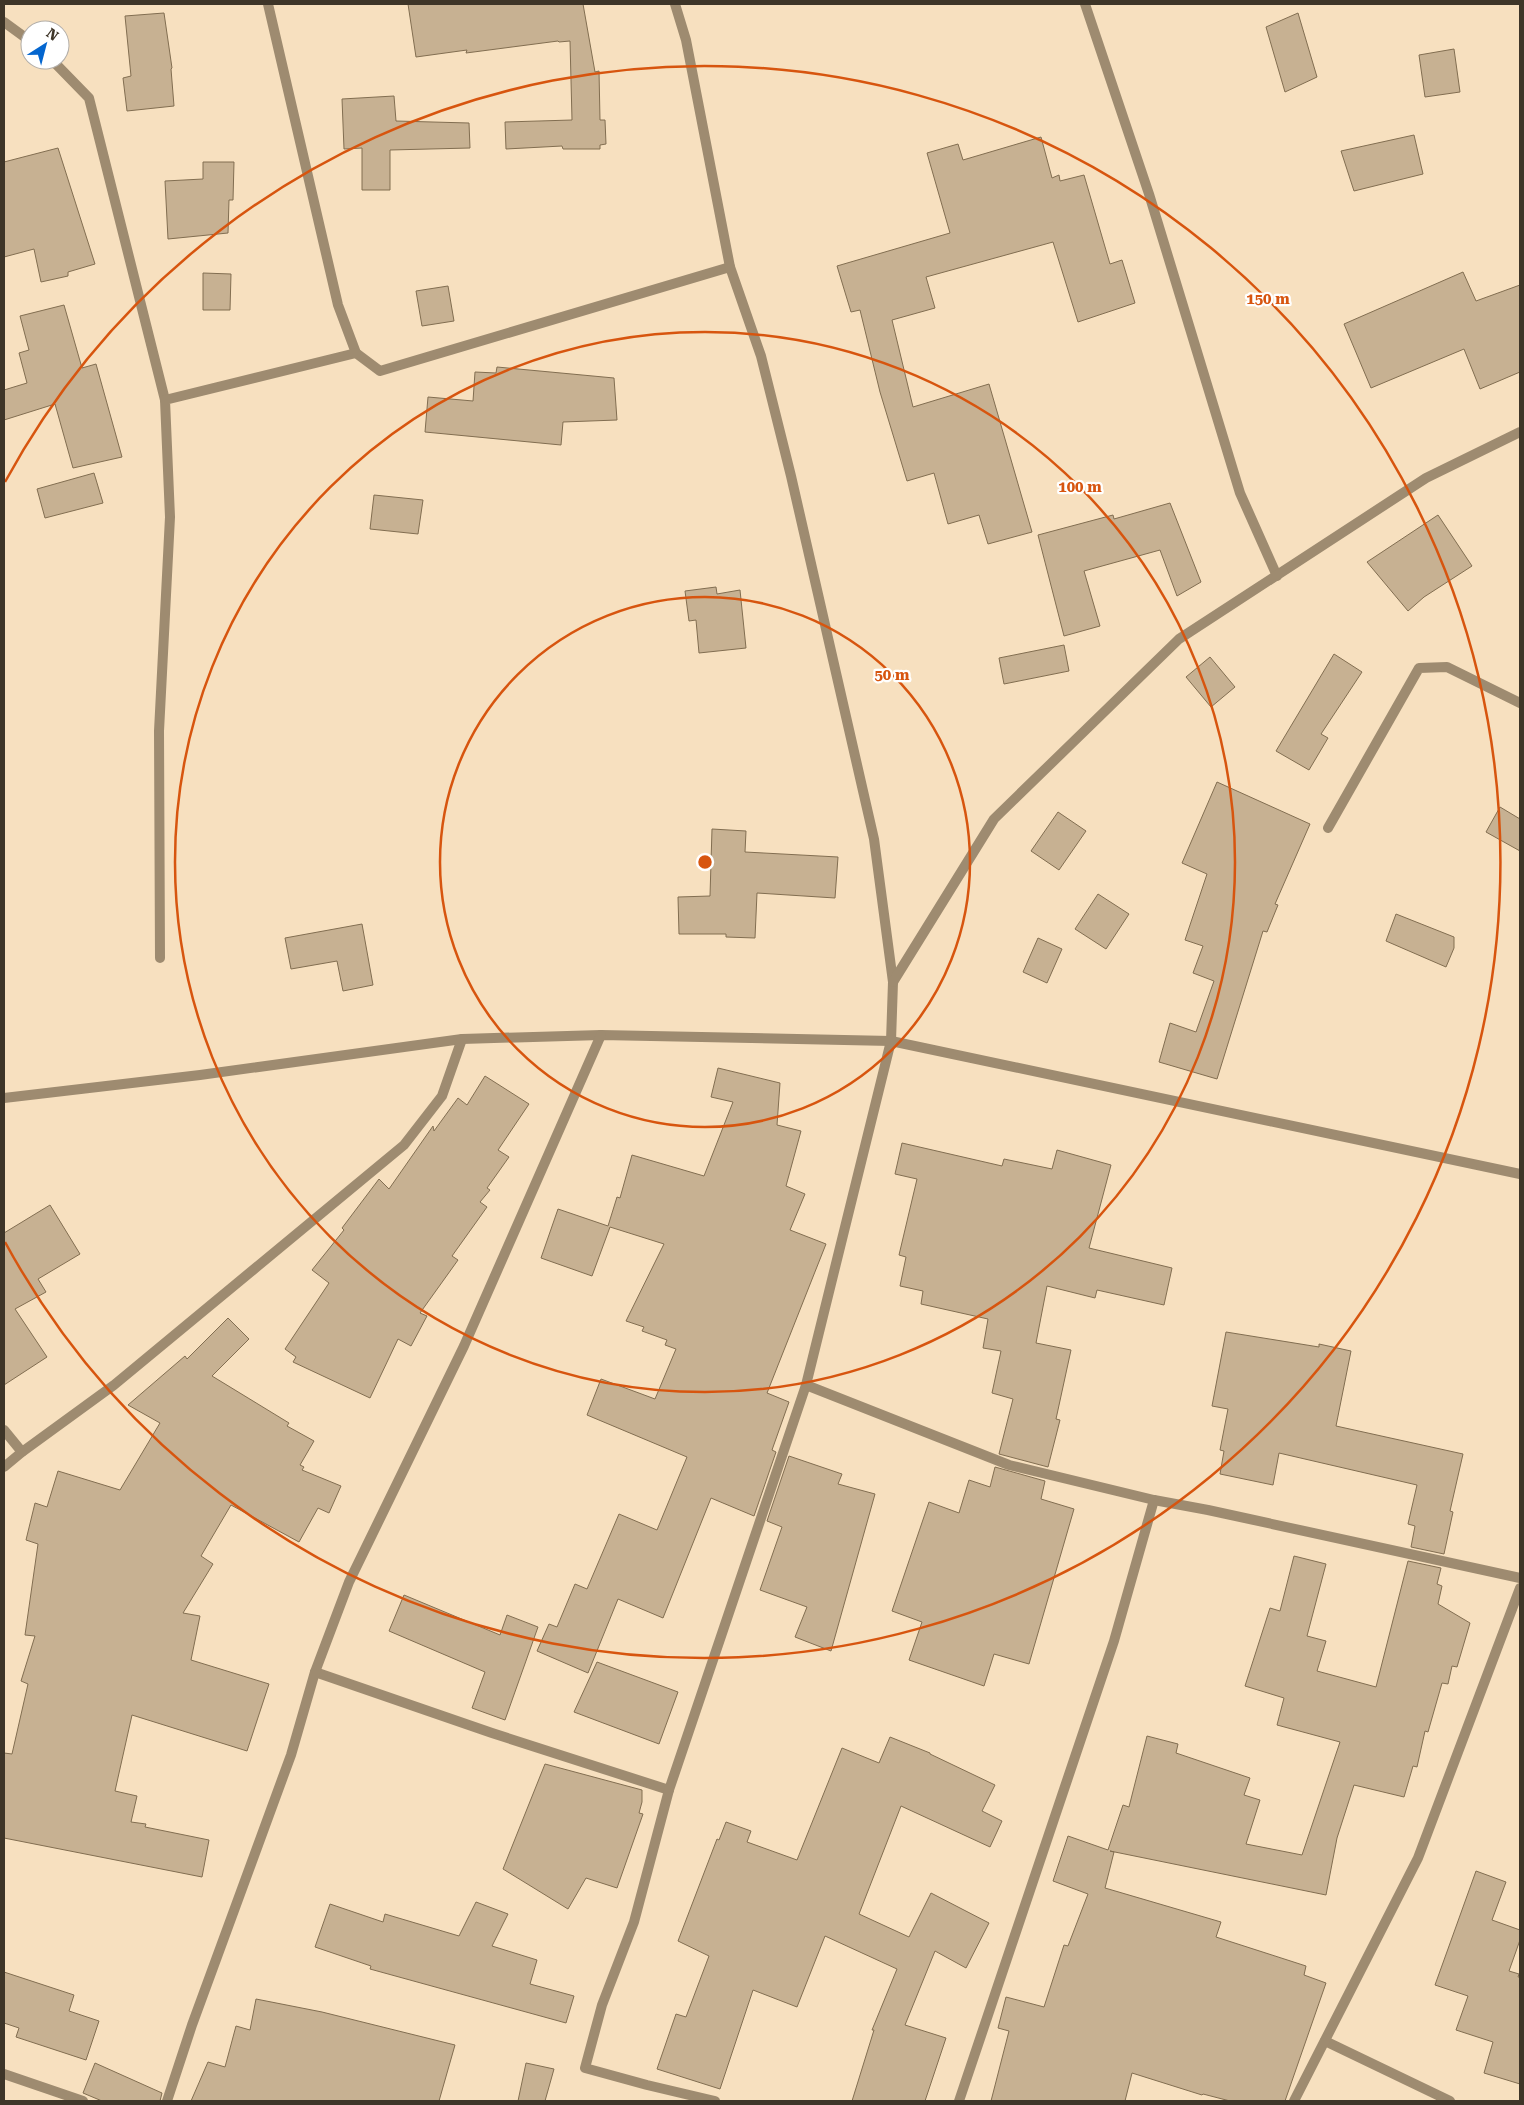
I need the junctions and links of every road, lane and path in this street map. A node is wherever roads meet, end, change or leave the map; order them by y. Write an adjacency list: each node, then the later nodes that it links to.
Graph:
1 (268, 4): 8 (street)
2 (675, 4): 7 (street)
3 (1085, 4): 11 (street)
4 (4, 22): 5 (street)
5 (20, 34)
6 (62, 70): 9 (street)
7 (730, 267): 8 (street); 15 (street)
8 (356, 352): 9 (street)
9 (165, 400): 14 (street)
10 (1520, 432): 11 (street)
11 (1277, 576): 15 (street)
12 (1520, 703): 13 (street)
13 (1328, 828)
14 (160, 958)
15 (893, 982): 18 (street)
16 (601, 1035): 17 (street); 18 (street); 28 (street)
17 (462, 1039): 19 (street); 23 (street)
18 (890, 1041): 20 (street); 21 (street)
19 (4, 1098)
20 (1520, 1174)
21 (806, 1385): 25 (street); 29 (street)
22 (4, 1430): 23 (street)
23 (22, 1452): 24 (street)
24 (4, 1467)
25 (1154, 1500): 26 (street); 35 (street)
26 (1520, 1578)
27 (1520, 1588): 30 (street)
28 (315, 1672): 29 (street); 33 (street)
29 (669, 1790): 34 (street)
30 (1325, 2041): 36 (street); 37 (street)
31 (4, 2074): 32 (street)
32 (83, 2101)
33 (167, 2101)
34 (715, 2101)
35 (959, 2101)
36 (1294, 2101)
37 (1450, 2101)

